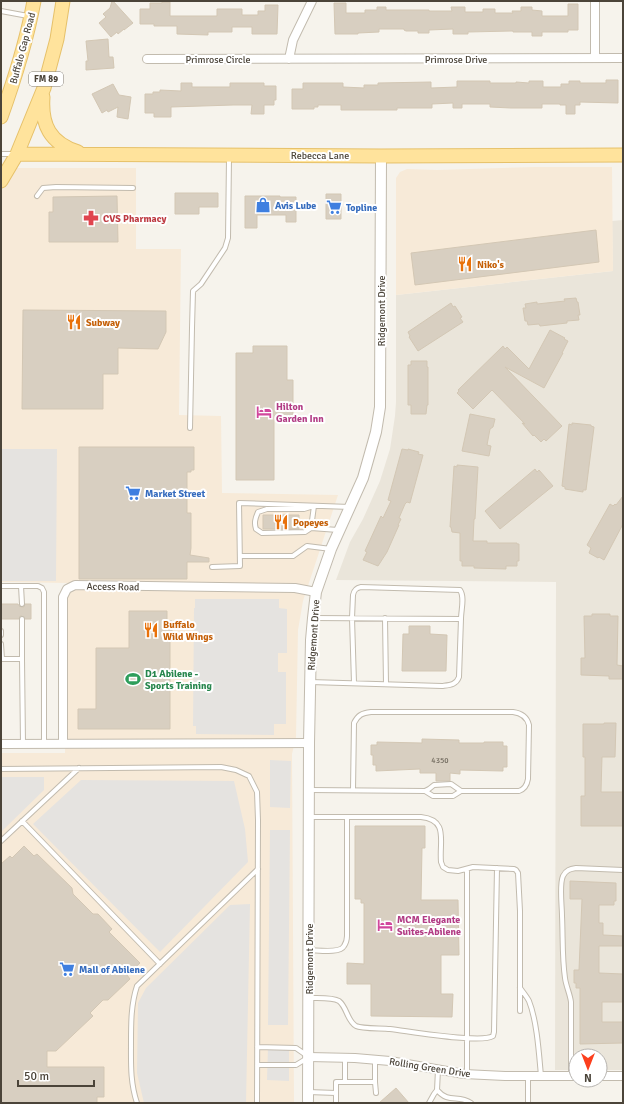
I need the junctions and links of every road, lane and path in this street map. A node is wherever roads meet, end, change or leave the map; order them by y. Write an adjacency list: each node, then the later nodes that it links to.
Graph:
1 (34, 1): 6 (main road, Buffalo Gap Road / FM 89)
2 (63, 1): 11 (main road, FM 89)
3 (312, 1): 10 (street)
4 (595, 1): 7 (street)
5 (1, 11): 6 (lane)
6 (31, 17): 12 (main road, Buffalo Gap Road / FM 89)
7 (595, 58): 8 (street, Primrose Drive); 10 (street, Primrose Drive)
8 (623, 58)
9 (148, 59): 10 (street, Primrose Circle)
10 (289, 59)
11 (44, 88): 15 (main road, FM 89); 16 (main road)
12 (5, 96): 13 (main road, Buffalo Gap Road / FM 89)
13 (1, 117)
14 (1, 154): 15 (lane)
15 (17, 154): 16 (main road, Rebecca Lane); 20 (main road, FM 89)
16 (86, 154): 17 (main road, Rebecca Lane)
17 (229, 155): 19 (main road, Rebecca Lane); 23 (lane)
18 (623, 155): 19 (main road, Rebecca Lane)
19 (381, 156): 25 (street, Ridgemont Drive)
20 (1, 181)
21 (133, 188): 22 (lane)
22 (37, 196)
23 (190, 428)
24 (314, 506): 25 (lane); 26 (lane); 26 (lane); 29 (lane)
25 (350, 507): 27 (street, Ridgemont Drive)
26 (311, 528): 27 (lane)
27 (339, 530): 28 (street, Ridgemont Drive)
28 (331, 549): 29 (lane); 33 (street, Ridgemont Drive)
29 (240, 556): 30 (lane)
30 (212, 567)
31 (1, 586): 32 (lane)
32 (21, 586): 34 (lane); 51 (lane)
33 (316, 592): 35 (street, Ridgemont Drive); 52 (street, Access Road)
34 (22, 604)
35 (313, 618): 36 (lane); 45 (street, Ridgemont Drive)
36 (352, 618): 37 (lane); 38 (lane); 46 (lane)
37 (385, 618): 38 (lane); 47 (lane)
38 (461, 618): 47 (lane)
39 (22, 619): 44 (lane)
40 (1, 631): 41 (lane)
41 (1, 635)
42 (1, 644): 43 (lane)
43 (1, 659): 44 (lane)
44 (22, 659): 50 (lane)
45 (310, 682): 46 (lane); 48 (street, Ridgemont Drive)
46 (354, 683): 47 (lane)
47 (386, 684)
48 (309, 743): 52 (street); 55 (street, Ridgemont Drive)
49 (1, 744): 50 (street)
50 (23, 744): 51 (street)
51 (44, 744): 52 (street)
52 (63, 744)
53 (79, 768): 54 (lane); 61 (lane); 64 (lane)
54 (1, 769)
55 (309, 790): 56 (lane); 59 (street, Ridgemont Drive)
56 (353, 790): 57 (lane); 58 (lane)
57 (425, 791): 58 (lane); 58 (lane)
58 (461, 791)
59 (309, 816): 60 (lane); 67 (street, Ridgemont Drive)
60 (347, 817): 65 (lane); 67 (lane)
61 (22, 821): 62 (lane); 68 (lane)
62 (1, 841)
63 (497, 868): 65 (lane); 69 (lane); 72 (lane)
64 (258, 869): 68 (lane); 73 (lane)
65 (467, 869): 72 (lane)
66 (623, 870): 74 (lane)
67 (309, 950): 70 (street, Ridgemont Drive)
68 (160, 964): 92 (lane)
69 (520, 987): 71 (lane); 82 (lane)
70 (309, 998): 72 (lane); 75 (street, Ridgemont Drive)
71 (520, 1011)
72 (467, 1038): 80 (lane)
73 (257, 1048): 75 (lane); 78 (lane)
74 (572, 1048)
75 (309, 1057): 76 (street, Rolling Green Drive); 78 (lane); 89 (street, Ridgemont Drive)
76 (344, 1058): 77 (street, Rolling Green Drive); 86 (lane)
77 (375, 1059): 79 (street, Rolling Green Drive); 87 (lane)
78 (257, 1065): 93 (lane)
79 (438, 1069): 80 (street, Rolling Green Drive); 88 (lane)
80 (467, 1074): 81 (street, Rolling Green Drive)
81 (528, 1076): 82 (street, Rolling Green Drive); 98 (lane)
82 (541, 1076): 83 (street, Rolling Green Drive)
83 (568, 1076)
84 (608, 1076): 85 (street)
85 (623, 1076)
86 (345, 1082): 87 (lane); 90 (lane)
87 (375, 1082): 91 (lane)
88 (437, 1090): 96 (lane); 97 (lane)
89 (308, 1092): 90 (lane); 94 (street, Ridgemont Drive)
90 (336, 1093): 95 (lane)
91 (376, 1093)
92 (137, 1103)
93 (257, 1103)
94 (308, 1103)
95 (336, 1103)
96 (429, 1103)
97 (471, 1103)
98 (528, 1103)

